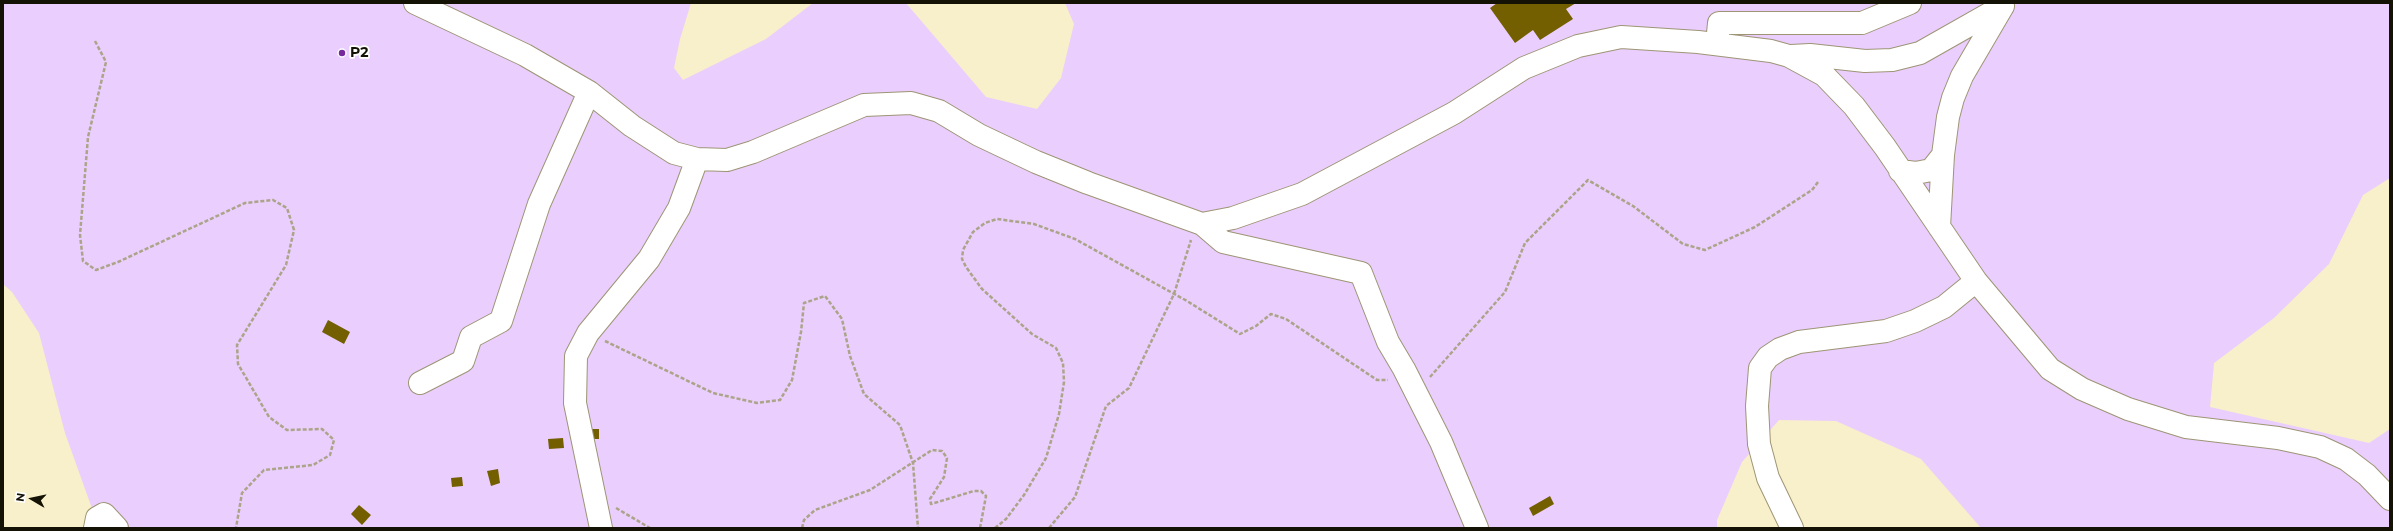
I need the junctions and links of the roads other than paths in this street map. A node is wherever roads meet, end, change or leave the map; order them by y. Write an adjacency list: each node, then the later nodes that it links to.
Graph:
1 (414, 3): 7 (street)
2 (1910, 3): 4 (street)
3 (2005, 4): 6 (street); 9 (street)
4 (1716, 44): 5 (street); 12 (street)
5 (1789, 56): 6 (street); 8 (street)
6 (1865, 61): 8 (street)
7 (588, 92): 10 (street); 15 (street)
8 (1846, 97): 11 (street)
9 (1943, 154): 11 (street); 13 (street)
10 (697, 159): 12 (street); 19 (street)
11 (1900, 171): 13 (street)
12 (1199, 223): 20 (street)
13 (1939, 227): 14 (street)
14 (1976, 281): 16 (street); 21 (street)
15 (420, 383)
16 (2390, 499)
17 (95, 528): 18 (street)
18 (117, 528)
19 (601, 528)
20 (1477, 528)
21 (1792, 528)

